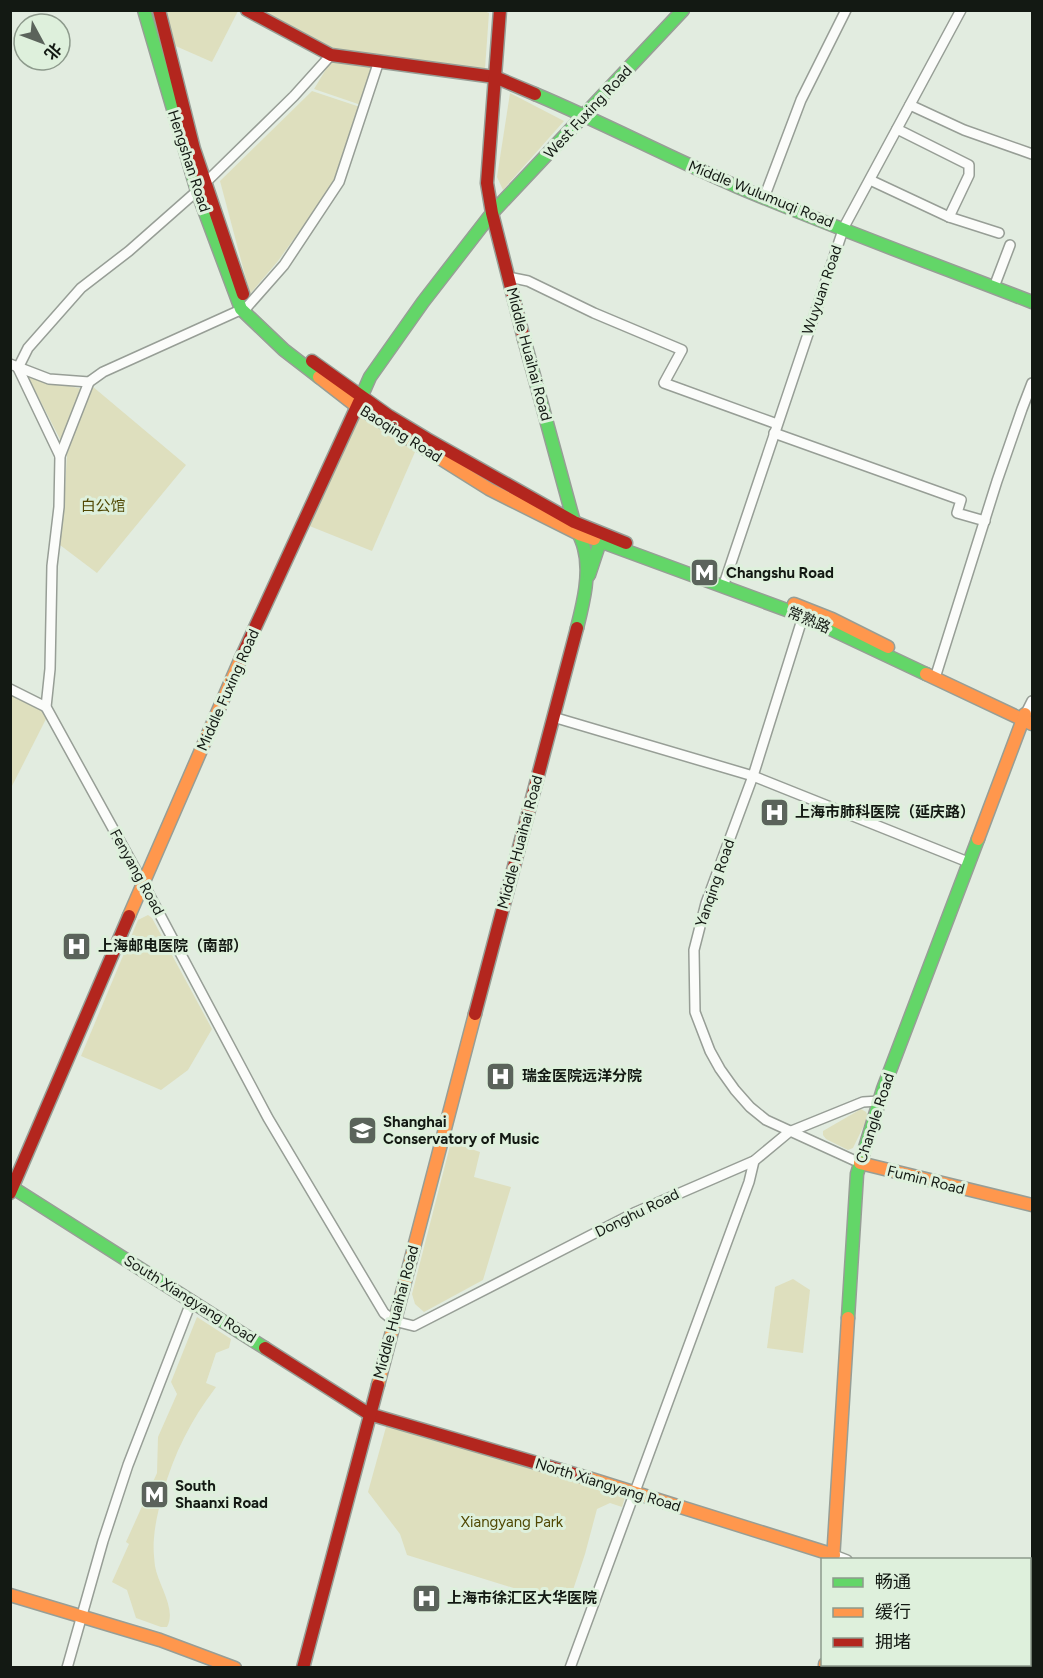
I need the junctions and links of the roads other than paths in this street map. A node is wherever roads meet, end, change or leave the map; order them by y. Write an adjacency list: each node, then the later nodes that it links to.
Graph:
1 (144, 10): 16 (main road, Hengshan Road)
2 (159, 10): 16 (main road, Hengshan Road)
3 (247, 10): 8 (main road)
4 (500, 10): 10 (main road, Middle Huaihai Road)
5 (683, 10): 12 (main road, West Fuxing Road)
6 (846, 10): 17 (street)
7 (958, 12): 11 (street, Wuyuan Road)
8 (331, 55): 9 (main road, Middle Wulumuqi Road); 16 (street)
9 (379, 61): 10 (main road, Middle Wulumuqi Road); 26 (street)
10 (495, 77): 12 (main road, Middle Wulumuqi Road); 18 (main road, Middle Huaihai Road)
11 (910, 105): 13 (street, Wuyuan Road); 14 (street)
12 (586, 115): 17 (main road, Middle Wulumuqi Road); 18 (main road, West Fuxing Road)
13 (897, 129): 15 (street, Wuyuan Road); 19 (street)
14 (1032, 154)
15 (870, 180): 19 (street); 20 (street, Wuyuan Road)
16 (201, 187): 26 (main road, Hengshan Road); 27 (street)
17 (764, 198): 20 (main road, Middle Wulumuqi Road)
18 (492, 213): 23 (main road, Middle Huaihai Road); 30 (main road, Middle Fuxing Road)
19 (949, 217): 21 (street)
20 (844, 227): 24 (main road, Middle Wulumuqi Road); 31 (street, Wuyuan Road)
21 (999, 233)
22 (1010, 245): 24 (street)
23 (508, 277): 31 (street); 34 (main road, Middle Huaihai Road)
24 (994, 287): 25 (main road, Middle Wulumuqi Road)
25 (1032, 302)
26 (244, 308): 28 (street); 30 (main road, Baoqing Road)
27 (14, 366): 28 (street); 32 (street)
28 (89, 382): 32 (street)
29 (1032, 383): 33 (street)
30 (358, 401): 34 (main road, Baoqing Road); 46 (main road, Middle Fuxing Road)
31 (776, 428): 33 (street); 36 (street, Wuyuan Road)
32 (60, 456): 41 (street)
33 (985, 521): 39 (street)
34 (576, 528): 35 (main road); 36 (main road); 37 (main road, Middle Huaihai Road)
35 (600, 542): 36 (main road); 37 (main road)
36 (724, 583): 38 (main road)
37 (584, 591): 43 (main road, Middle Huaihai Road)
38 (804, 612): 39 (main road); 44 (street, Yanqing Road)
39 (936, 675): 42 (main road)
40 (10, 689): 41 (street)
41 (46, 707): 46 (street, Fenyang Road)
42 (1029, 714): 45 (main road, Changle Road)
43 (553, 717): 44 (street); 54 (main road, Middle Huaihai Road)
44 (753, 776): 45 (street); 48 (street, Yanqing Road)
45 (968, 862): 47 (main road, Changle Road)
46 (144, 883): 51 (main road, Middle Fuxing Road); 54 (street, Fenyang Road)
47 (879, 1101): 48 (street, Donghu Road); 50 (main road, Changle Road)
48 (789, 1132): 49 (street, Donghu Road); 50 (street, Fumin Road)
49 (754, 1161): 54 (street, Donghu Road); 56 (street)
50 (860, 1163): 52 (main road, Fumin Road); 57 (main road, Changle Road)
51 (11, 1189): 53 (main road, South Xiangyang Road)
52 (1032, 1205)
53 (192, 1300): 55 (main road, South Xiangyang Road); 59 (street)
54 (394, 1321): 55 (main road, Middle Huaihai Road)
55 (369, 1414): 56 (main road, North Xiangyang Road); 62 (main road, Middle Huaihai Road)
56 (634, 1492): 57 (main road, North Xiangyang Road); 63 (street)
57 (834, 1557)
58 (10, 1595): 59 (main road)
59 (83, 1616): 60 (street); 61 (main road)
60 (67, 1668)
61 (235, 1668)
62 (303, 1668)
63 (570, 1668)

